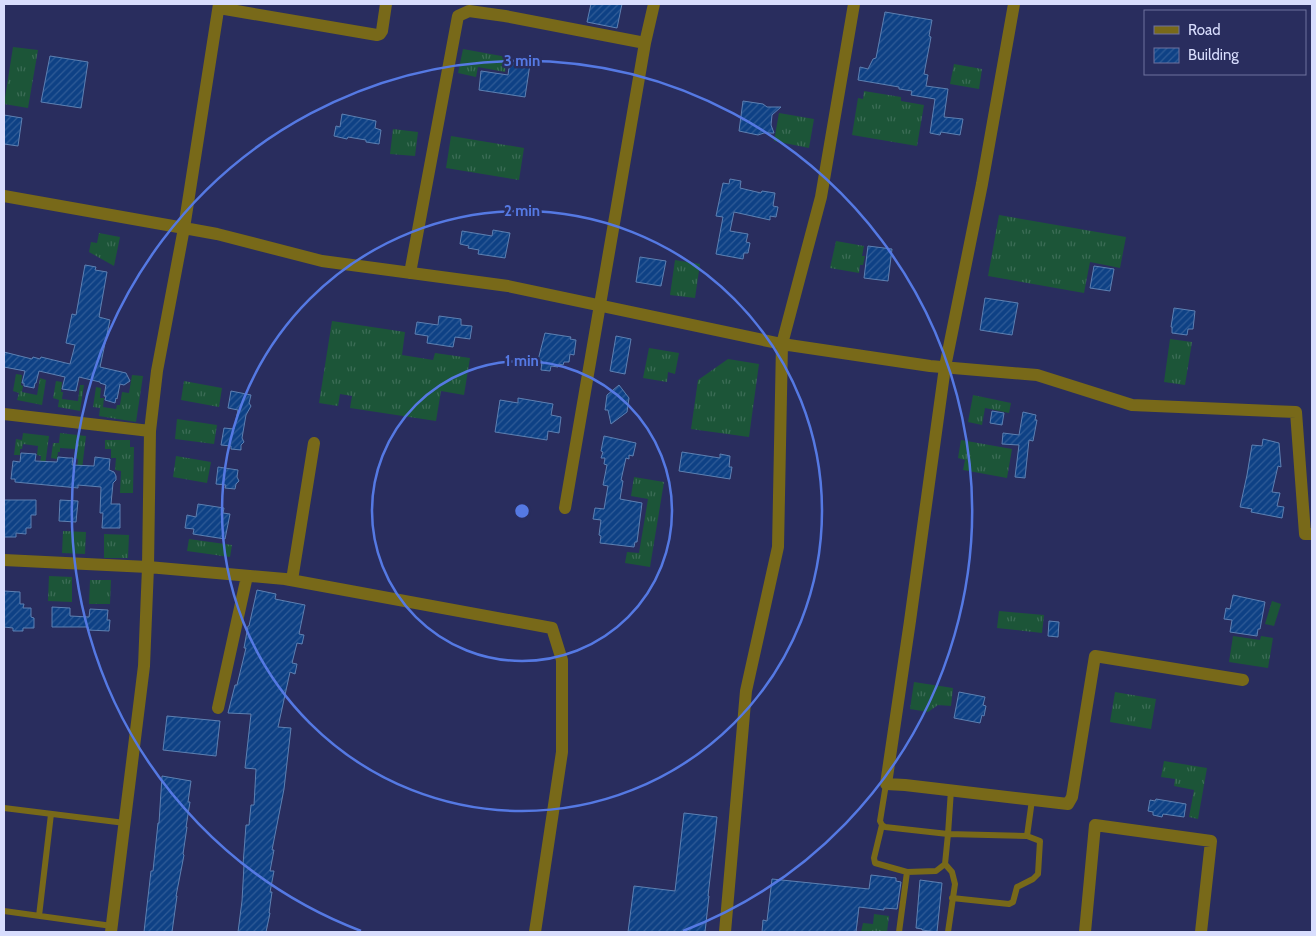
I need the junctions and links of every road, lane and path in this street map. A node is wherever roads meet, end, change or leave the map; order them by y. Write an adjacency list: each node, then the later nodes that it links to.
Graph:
1 (386, 4): 5 (street)
2 (654, 4): 6 (street)
3 (854, 4): 11 (street)
4 (1014, 4): 12 (street)
5 (219, 6): 8 (street)
6 (645, 42): 9 (street); 10 (street)
7 (4, 196): 8 (street)
8 (184, 228): 9 (street); 14 (street)
9 (410, 273): 10 (street)
10 (600, 306): 11 (street); 16 (street)
11 (782, 344): 12 (street); 40 (street)
12 (945, 367): 17 (street); 24 (street)
13 (4, 414): 14 (street)
14 (150, 431): 19 (street)
15 (314, 443): 21 (street)
16 (564, 508)
17 (1312, 534)
18 (4, 560): 19 (street)
19 (148, 568): 20 (street); 29 (street)
20 (247, 576): 21 (street); 23 (street)
21 (292, 580): 39 (street)
22 (1243, 680): 26 (street)
23 (218, 708)
24 (886, 784): 25 (street); 30 (lane)
25 (951, 790): 26 (street); 31 (lane)
26 (1032, 800): 32 (lane)
27 (4, 808): 28 (lane)
28 (51, 814): 29 (lane); 37 (lane)
29 (125, 823): 38 (street)
30 (882, 825): 31 (lane); 34 (lane)
31 (948, 834): 32 (lane); 33 (lane)
32 (1027, 836): 35 (lane)
33 (945, 864): 34 (lane); 35 (lane)
34 (907, 872): 41 (lane)
35 (952, 898): 42 (lane)
36 (4, 911): 37 (lane)
37 (38, 916): 38 (lane)
38 (112, 929)
39 (535, 932)
40 (725, 932)
41 (899, 932)
42 (948, 932)
43 (1085, 932): 44 (street)
44 (1202, 932)

